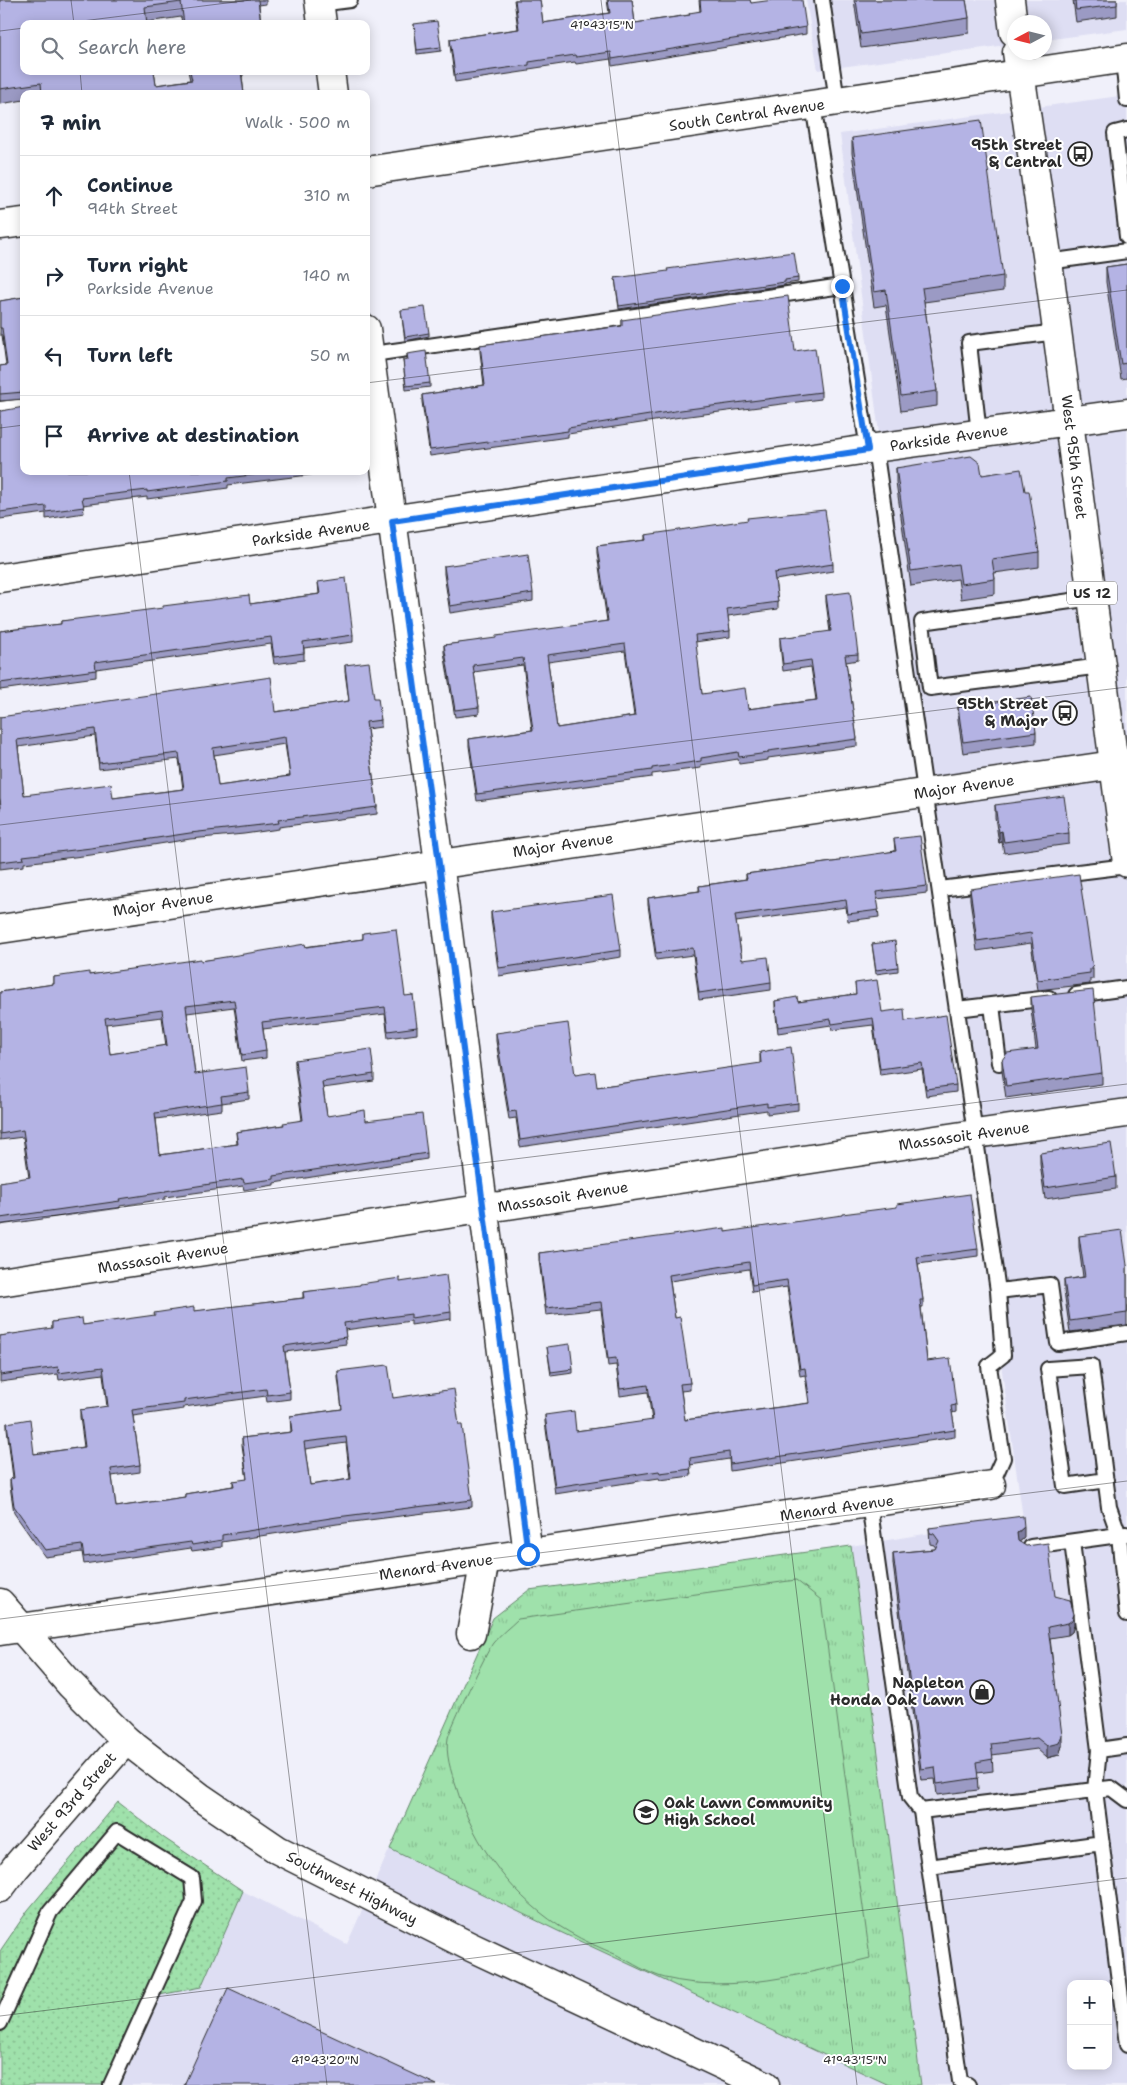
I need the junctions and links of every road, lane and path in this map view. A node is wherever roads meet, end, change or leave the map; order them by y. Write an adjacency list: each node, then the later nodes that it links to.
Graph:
1 (350, 0): 4 (lane)
2 (822, 0): 11 (lane)
3 (1010, 0): 5 (street)
4 (320, 9)
5 (1012, 15)
6 (1125, 59): 7 (street, South Central Avenue); 10 (lane)
7 (1019, 63): 11 (street, South Central Avenue); 16 (street, West 95th Street / US 12)
8 (331, 75): 9 (street)
9 (332, 90)
10 (1127, 100)
11 (825, 103): 13 (street, South Central Avenue); 17 (lane)
12 (1127, 130): 14 (lane)
13 (370, 170)
14 (1127, 236)
15 (1127, 251): 16 (lane)
16 (1048, 262): 18 (street, West 95th Street / US 12)
17 (842, 286): 19 (lane); 26 (lane)
18 (1057, 332): 24 (street, West 95th Street / US 12); 25 (lane)
19 (370, 346)
20 (370, 367): 27 (street)
21 (20, 406): 22 (lane)
22 (0, 409)
23 (1127, 413): 24 (street, Parkside Avenue)
24 (1069, 422): 25 (street, Parkside Avenue); 29 (street, West 95th Street / US 12)
25 (979, 434): 26 (street, Parkside Avenue)
26 (871, 449): 27 (street, Parkside Avenue); 32 (lane)
27 (392, 521): 28 (street, Parkside Avenue); 33 (street)
28 (0, 578)
29 (1092, 598): 30 (street, West 95th Street / US 12); 30 (lane)
30 (1101, 666): 31 (street, West 95th Street / US 12)
31 (1121, 764): 32 (street, Major Avenue); 34 (street, West 95th Street / US 12)
32 (925, 793): 33 (street, Major Avenue); 35 (lane)
33 (439, 863): 36 (street, Major Avenue); 43 (street)
34 (1127, 864): 35 (lane)
35 (940, 890): 39 (lane)
36 (0, 928)
37 (1127, 988): 38 (lane)
38 (992, 1004): 39 (lane); 40 (lane)
39 (957, 1009): 42 (lane)
40 (999, 1063)
41 (1127, 1113): 42 (street, Massasoit Avenue)
42 (975, 1134): 43 (street, Massasoit Avenue); 45 (lane)
43 (482, 1210): 44 (street, Massasoit Avenue); 53 (street)
44 (0, 1282)
45 (998, 1291): 46 (lane); 48 (lane)
46 (1127, 1333)
47 (1106, 1480): 47 (lane); 50 (lane)
48 (990, 1485): 49 (street, Menard Avenue)
49 (869, 1503): 53 (street, Menard Avenue); 64 (lane)
50 (1123, 1535): 51 (lane); 56 (lane)
51 (1072, 1542): 52 (lane); 61 (lane)
52 (1025, 1547)
53 (528, 1554): 54 (street, Menard Avenue)
54 (485, 1560): 57 (street, Menard Avenue); 58 (street)
55 (0, 1603): 57 (street, Southwest Highway)
56 (1127, 1614)
57 (10, 1630): 59 (street, Southwest Highway)
58 (471, 1634)
59 (126, 1740): 67 (street, West 93rd Street); 71 (street, Southwest Highway)
60 (1127, 1746): 61 (lane)
61 (1099, 1750): 62 (lane)
62 (1096, 1790): 63 (lane); 64 (lane); 65 (lane)
63 (1127, 1800)
64 (922, 1812): 66 (lane)
65 (1102, 1843): 66 (lane); 69 (lane)
66 (930, 1867): 72 (lane)
67 (0, 1888)
68 (0, 2023): 70 (lane)
69 (1127, 2045)
70 (111, 2085)
71 (765, 2085)
72 (968, 2085)

